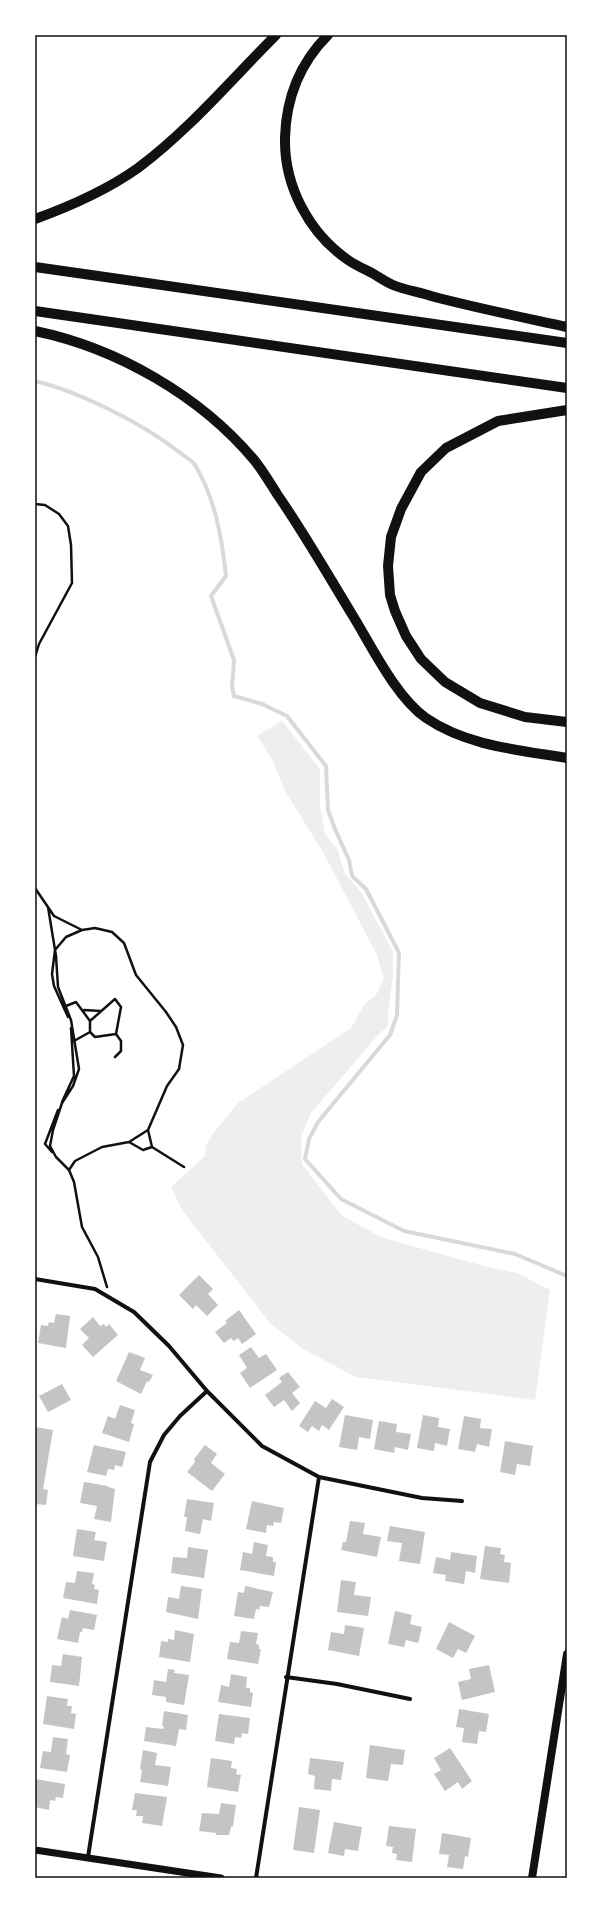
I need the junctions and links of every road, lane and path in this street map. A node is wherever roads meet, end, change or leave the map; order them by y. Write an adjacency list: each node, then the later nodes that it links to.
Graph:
1 (276, 35): 3 (main road)
2 (328, 35): 6 (main road)
3 (35, 219)
4 (35, 267): 8 (main road)
5 (35, 311): 9 (main road)
6 (567, 327)
7 (35, 331): 14 (main road)
8 (567, 343)
9 (567, 388)
10 (567, 410): 13 (main road)
11 (35, 504): 12 (path)
12 (35, 657)
13 (567, 722)
14 (567, 758)
15 (35, 888): 16 (path)
16 (47, 906): 17 (path); 18 (path)
17 (82, 930): 18 (path); 27 (path)
18 (55, 950): 19 (path); 30 (path)
19 (66, 1006): 20 (path); 25 (path)
20 (83, 1010): 21 (path); 22 (path)
21 (101, 1011): 22 (path); 24 (path)
22 (90, 1021): 23 (path)
23 (90, 1032): 24 (path); 25 (path)
24 (116, 1034): 26 (path)
25 (74, 1041): 30 (path)
26 (115, 1057)
27 (148, 1130): 28 (path); 29 (path)
28 (129, 1142): 29 (path); 32 (path)
29 (152, 1147): 31 (path)
30 (56, 1157): 32 (path)
31 (184, 1167)
32 (69, 1170): 34 (path)
33 (35, 1279): 34 (street)
34 (111, 1298): 35 (street)
35 (206, 1391): 36 (street); 42 (street)
36 (319, 1477): 37 (street); 39 (street)
37 (462, 1501)
38 (567, 1654): 45 (main road)
39 (286, 1677): 40 (street); 44 (street)
40 (410, 1699)
41 (35, 1850): 42 (street)
42 (88, 1857): 43 (street)
43 (221, 1878)
44 (256, 1878)
45 (532, 1878)

